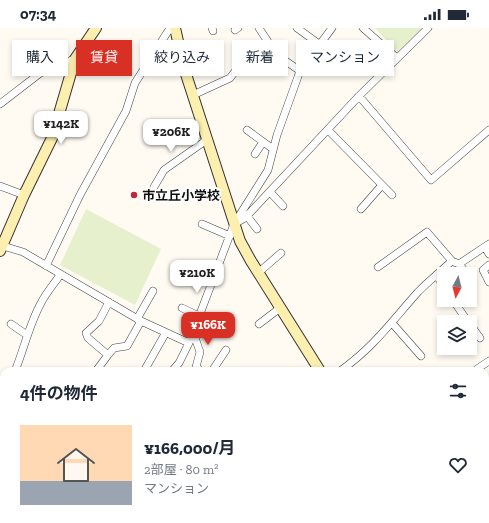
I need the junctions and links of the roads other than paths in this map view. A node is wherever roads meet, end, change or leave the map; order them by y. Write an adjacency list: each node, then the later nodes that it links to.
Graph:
1 (96, 28): 9 (street)
2 (170, 28): 46 (street)
3 (175, 28): 17 (street)
4 (259, 28): 10 (street)
5 (297, 28): 11 (street)
6 (332, 28): 12 (street)
7 (363, 28): 13 (street)
8 (428, 28): 13 (street)
9 (88, 40)
10 (267, 40)
11 (314, 40)
12 (322, 40)
13 (397, 58): 18 (street)
14 (76, 59): 19 (street); 31 (street)
15 (232, 75): 17 (street)
16 (298, 76): 25 (street)
17 (197, 94): 23 (street)
18 (359, 96): 21 (street); 22 (street)
19 (0, 104)
20 (247, 130): 24 (street)
21 (328, 130): 27 (street); 30 (street)
22 (489, 130)
23 (208, 139): 29 (street); 37 (street)
24 (263, 142): 25 (street); 26 (street)
25 (273, 149): 37 (street)
26 (255, 154)
27 (382, 185): 32 (street); 34 (street)
28 (0, 186): 31 (street)
29 (154, 187)
30 (270, 192): 33 (street); 35 (street)
31 (24, 195): 41 (street)
32 (392, 195)
33 (283, 206)
34 (361, 209)
35 (247, 216): 37 (street); 38 (street)
36 (202, 224): 39 (street)
37 (234, 224): 39 (street); 49 (street)
38 (257, 229)
39 (230, 236): 57 (street)
40 (487, 246): 43 (street); 44 (street)
41 (1, 247): 46 (street)
42 (281, 253): 49 (street)
43 (489, 254)
44 (456, 262): 47 (street); 48 (street); 51 (street)
45 (489, 265): 52 (street)
46 (46, 266): 50 (street)
47 (378, 267)
48 (461, 267)
49 (258, 273): 56 (street)
50 (60, 275): 54 (street); 65 (street)
51 (436, 275): 59 (street)
52 (489, 282)
53 (153, 291): 58 (street)
54 (109, 302): 58 (street); 69 (street)
55 (182, 308): 57 (street)
56 (280, 308): 61 (street); 78 (street)
57 (199, 316): 62 (street)
58 (139, 320): 63 (street); 69 (street)
59 (392, 323): 70 (street); 79 (street)
60 (11, 324): 65 (street)
61 (259, 324)
62 (192, 332): 67 (street); 76 (street)
63 (166, 334): 67 (street); 74 (street)
64 (477, 334): 66 (street)
65 (27, 335): 72 (street)
66 (480, 338)
67 (189, 343): 75 (street)
68 (226, 350): 77 (street)
69 (108, 355): 73 (street)
70 (421, 356)
71 (489, 361): 80 (street)
72 (16, 367)
73 (99, 367)
74 (146, 367)
75 (176, 367)
76 (196, 367)
77 (215, 367)
78 (317, 367)
79 (346, 367)
80 (480, 367)

